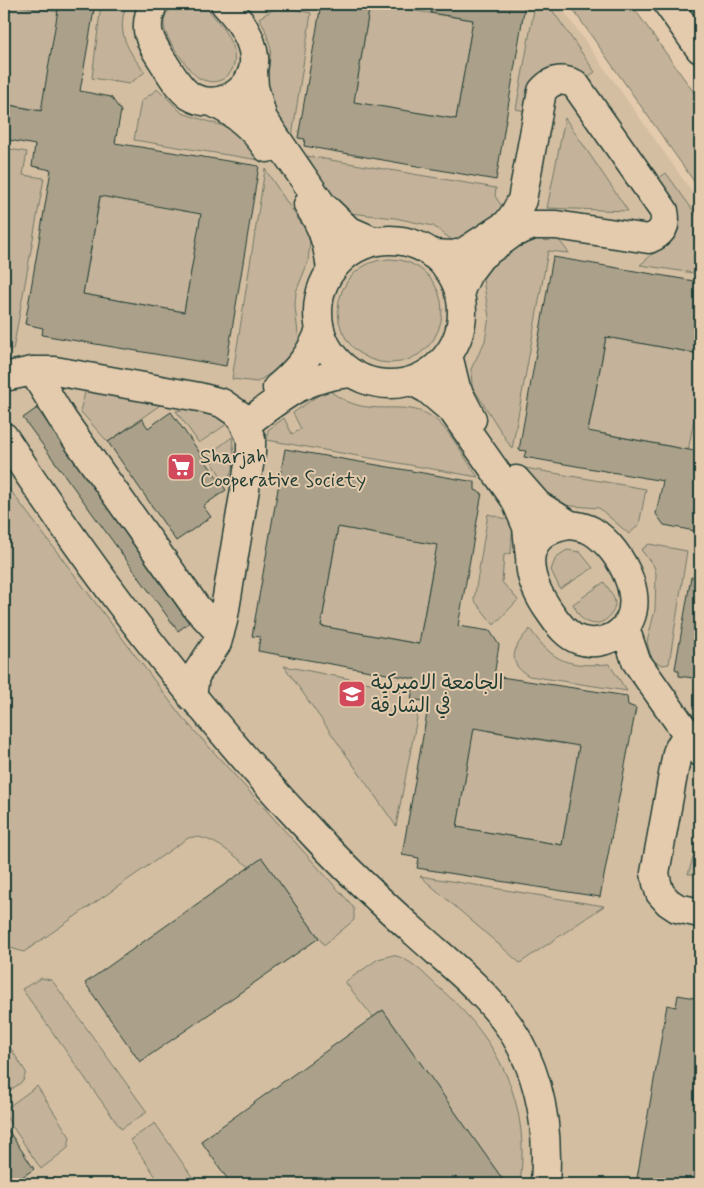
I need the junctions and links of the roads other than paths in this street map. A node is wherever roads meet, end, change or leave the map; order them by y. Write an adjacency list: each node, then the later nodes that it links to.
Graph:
1 (153, 4): 6 (street)
2 (226, 4): 5 (street)
3 (668, 4): 4 (street)
4 (700, 49)
5 (253, 71): 6 (street); 7 (street)
6 (212, 102): 9 (street)
7 (373, 241): 8 (street); 9 (street)
8 (432, 254): 10 (street); 10 (street)
9 (330, 271): 11 (street)
10 (459, 293): 12 (street)
11 (320, 330): 14 (street); 19 (street)
12 (448, 355): 17 (street); 21 (street)
13 (33, 371): 15 (street); 16 (street); 18 (street)
14 (351, 373): 17 (street); 19 (street)
15 (66, 374): 18 (street); 19 (street)
16 (4, 377)
17 (412, 381): 22 (street)
18 (63, 420): 23 (street)
19 (244, 420): 23 (street)
20 (4, 437): 27 (street)
21 (570, 525): 22 (street); 24 (street)
22 (530, 557): 25 (street)
23 (223, 621): 27 (street)
24 (625, 628): 25 (street); 26 (street)
25 (601, 642): 26 (street)
26 (636, 661): 28 (street)
27 (192, 697): 30 (street)
28 (696, 740): 29 (street)
29 (700, 913)
30 (545, 1184)

